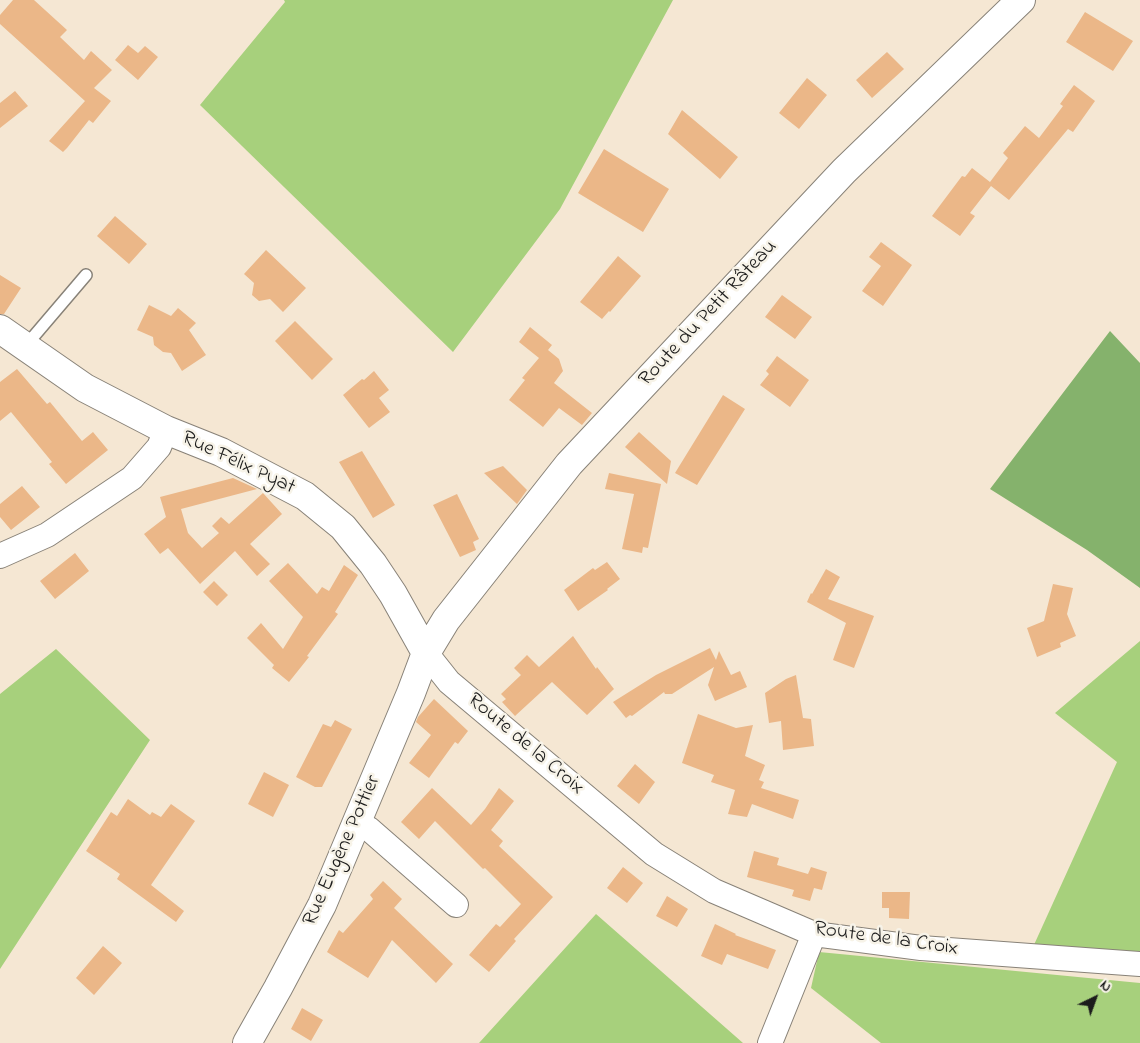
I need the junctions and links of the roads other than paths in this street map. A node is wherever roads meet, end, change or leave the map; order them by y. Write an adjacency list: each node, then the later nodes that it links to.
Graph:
1 (1021, 0): 7 (street, Route du Petit Râteau)
2 (86, 275): 4 (lane)
3 (0, 329): 4 (street, Rue Félix Pyat)
4 (26, 348): 5 (street, Rue Félix Pyat)
5 (166, 430): 6 (street); 7 (street, Rue Félix Pyat)
6 (0, 556)
7 (426, 653): 8 (street, Rue Eugène Pottier); 10 (street, Route de la Croix)
8 (357, 822): 9 (street); 12 (street, Rue Eugène Pottier)
9 (456, 905)
10 (814, 934): 11 (street, Route de la Croix); 13 (street)
11 (1140, 964)
12 (247, 1043)
13 (770, 1043)

